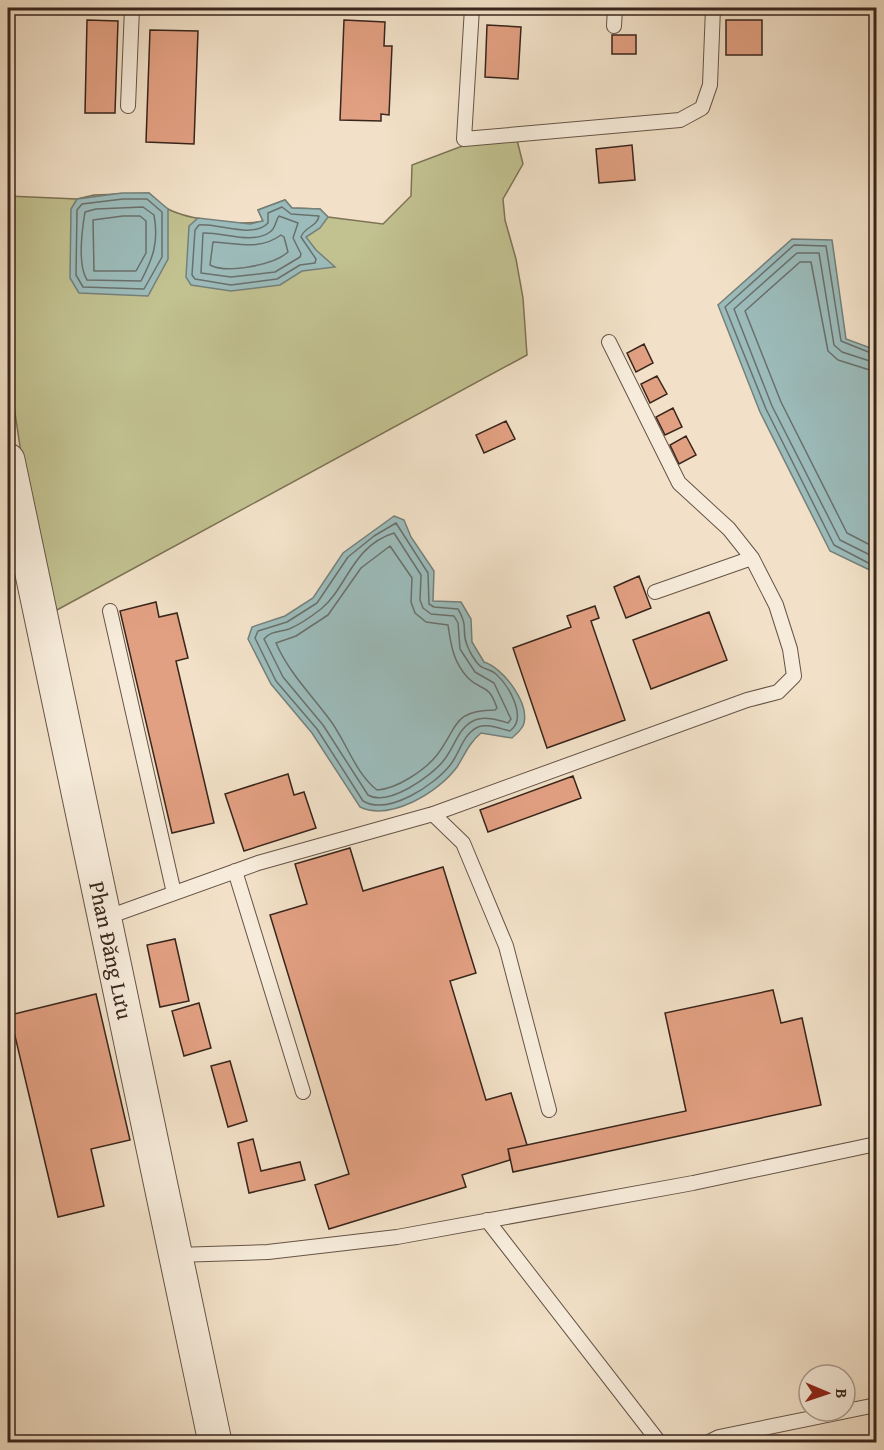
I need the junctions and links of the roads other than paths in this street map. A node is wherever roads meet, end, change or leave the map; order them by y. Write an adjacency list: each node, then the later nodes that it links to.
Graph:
1 (132, 8): 6 (lane)
2 (472, 8): 4 (lane)
3 (615, 8): 5 (lane)
4 (713, 8)
5 (614, 26)
6 (128, 106)
7 (609, 342): 9 (lane)
8 (8, 460): 15 (street, Phan Đăng Lưu)
9 (752, 558): 10 (lane); 12 (lane)
10 (655, 592)
11 (110, 611): 14 (lane)
12 (433, 814): 13 (lane); 17 (lane)
13 (235, 871): 14 (lane); 16 (lane)
14 (174, 893): 15 (lane)
15 (103, 919): 20 (street, Phan Đăng Lưu)
16 (303, 1092)
17 (549, 1110)
18 (876, 1144): 19 (lane)
19 (487, 1220): 20 (lane); 23 (lane)
20 (176, 1255): 22 (street, Phan Đăng Lưu)
21 (876, 1405): 24 (lane)
22 (214, 1443)
23 (659, 1443)
24 (709, 1443)

